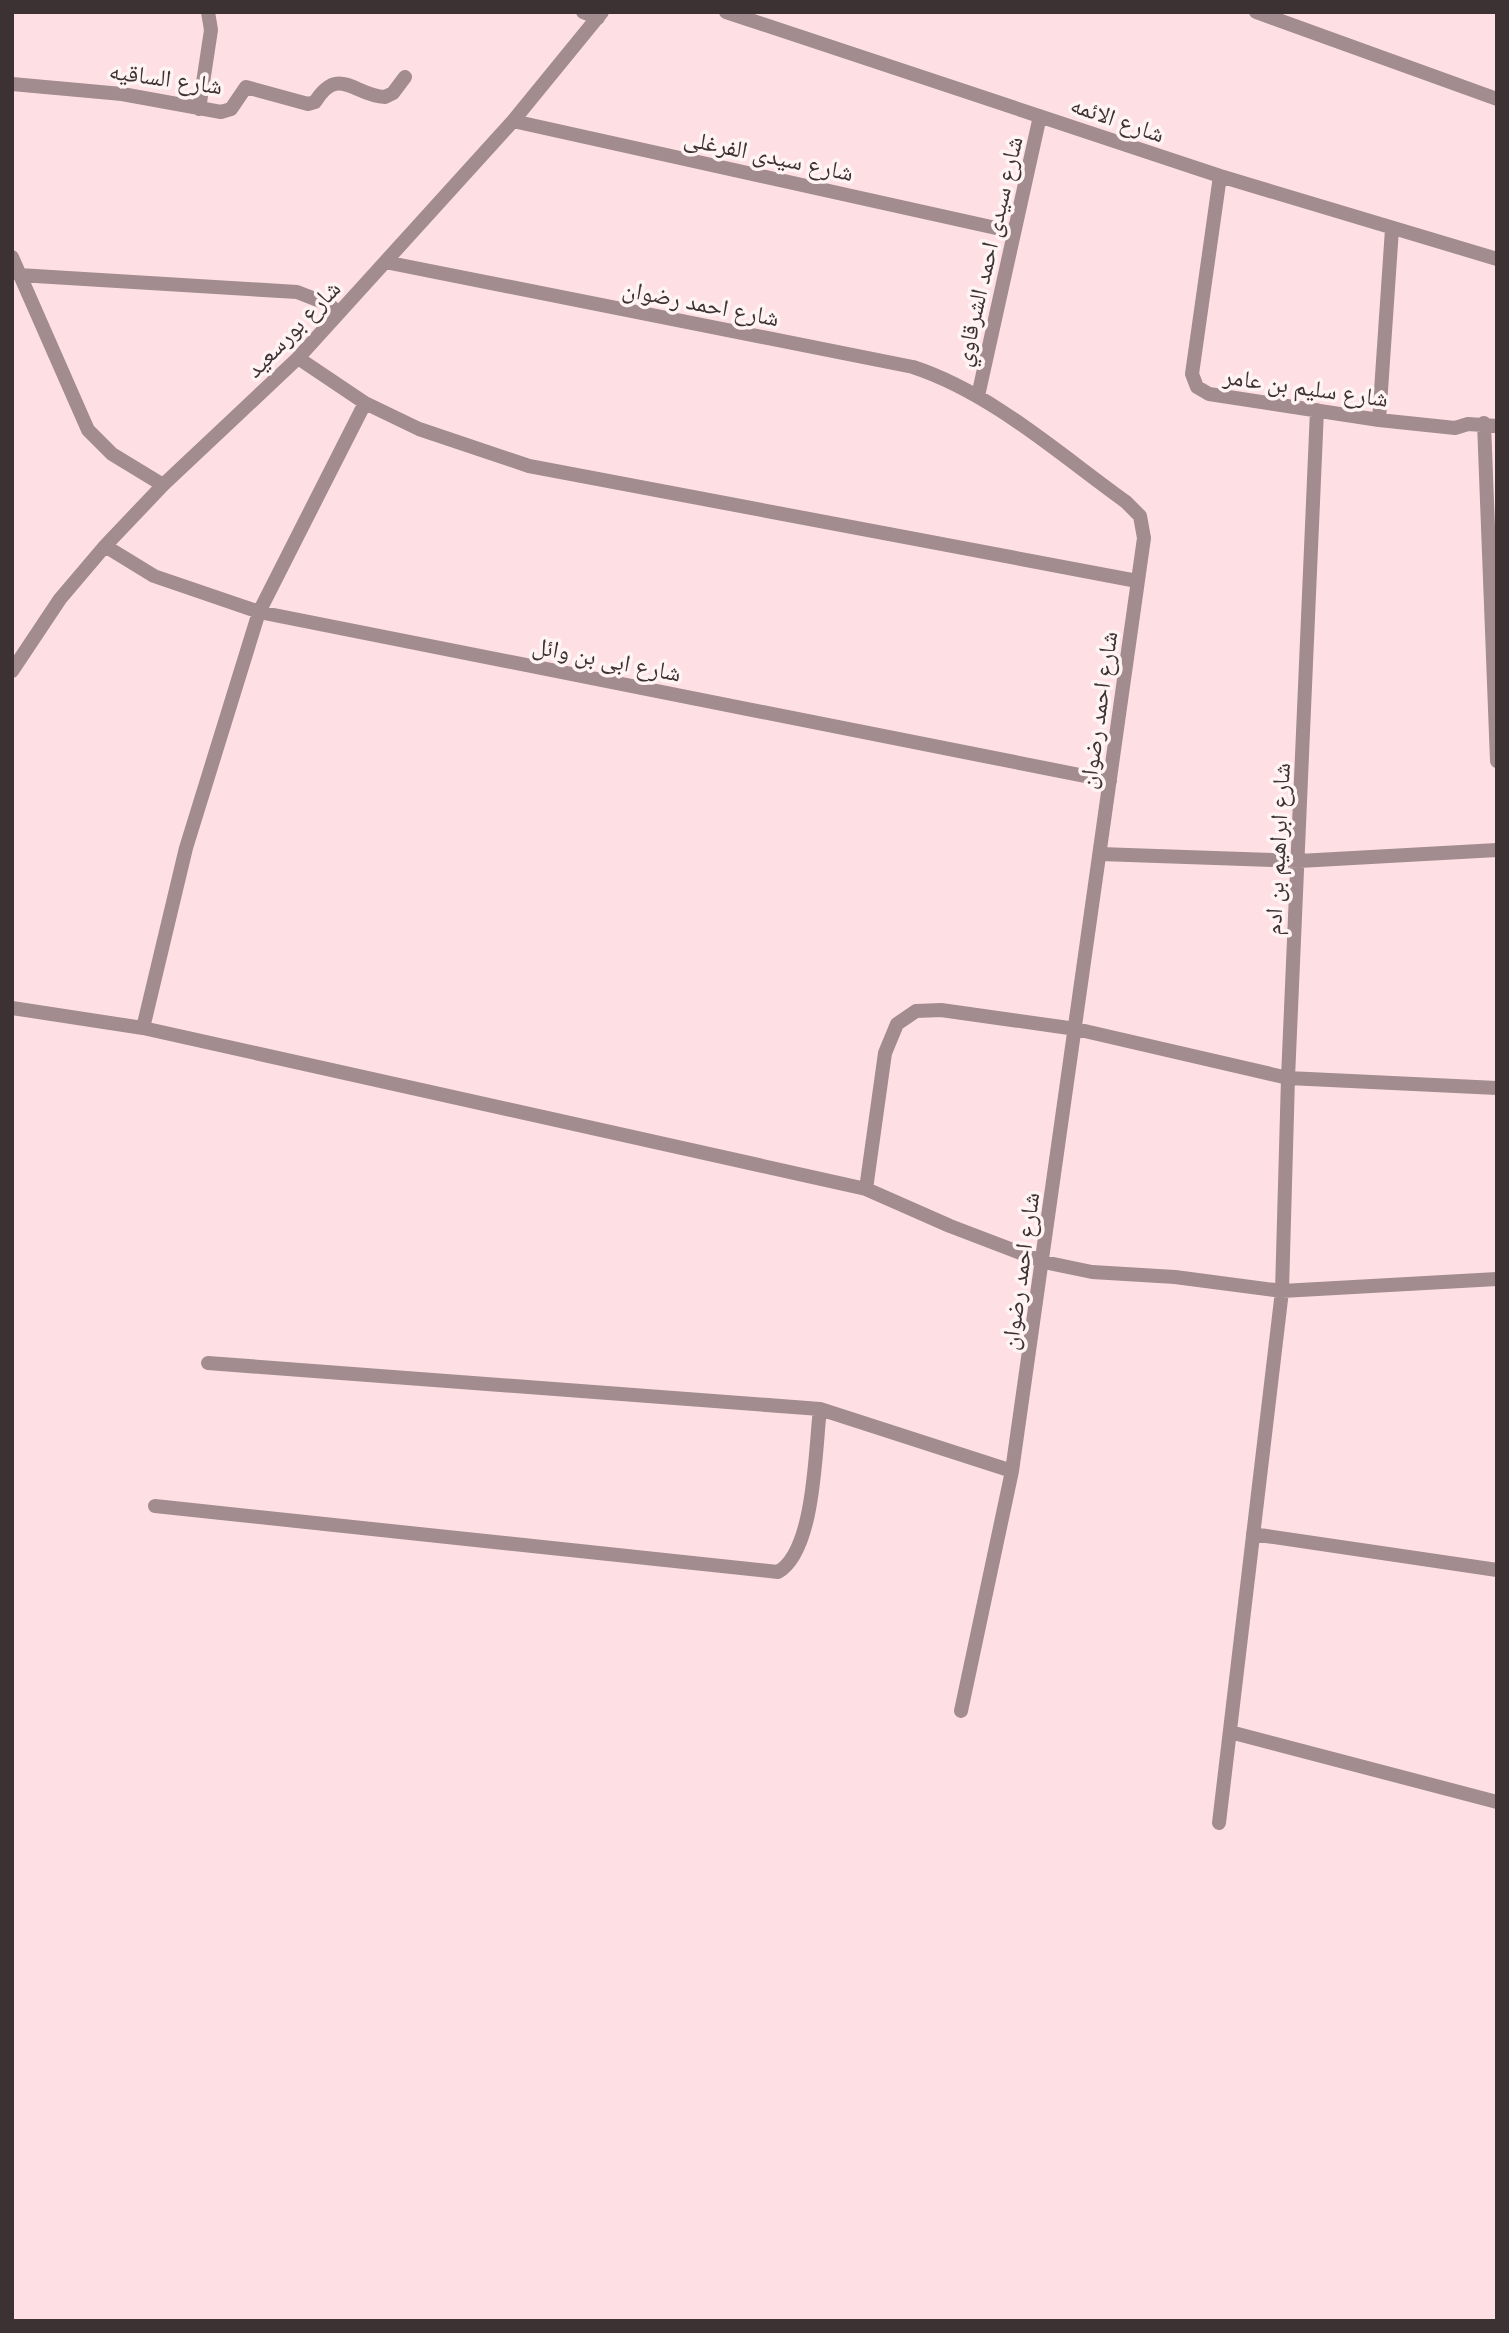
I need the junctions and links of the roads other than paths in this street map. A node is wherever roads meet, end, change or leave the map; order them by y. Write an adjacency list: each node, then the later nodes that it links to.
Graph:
1 (208, 12): 9 (street)
2 (583, 12): 5 (street)
3 (726, 12): 10 (street, شارع الائمه)
4 (1256, 12): 8 (street)
5 (600, 15): 11 (street, شارع بورسعيد)
6 (405, 77): 9 (street, شارع الساقيه)
7 (12, 84): 9 (street, شارع الساقيه)
8 (1497, 99)
9 (199, 109)
10 (1040, 116): 12 (street, شارع الائمه); 14 (street, شارع سيدى احمد الشرقاوي)
11 (513, 121): 14 (street, شارع سيدى الفرغلى); 17 (street, شارع بورسعيد)
12 (1220, 176): 13 (street, شارع الائمه); 23 (street, شارع سليم بن عامر)
13 (1392, 229): 16 (street, شارع الائمه); 24 (street)
14 (1014, 232): 21 (street, شارع سيدى احمد الشرقاوي)
15 (12, 257): 18 (street)
16 (1497, 259)
17 (385, 262): 19 (street, شارع بورسعيد); 21 (street, شارع احمد رضوان)
18 (19, 275): 19 (street); 26 (street)
19 (339, 313): 20 (street, شارع بورسعيد)
20 (298, 358): 22 (street); 26 (street, شارع بورسعيد)
21 (978, 396): 28 (street, شارع احمد رضوان)
22 (365, 403): 28 (street); 29 (street)
23 (1317, 410): 24 (street, شارع سليم بن عامر); 35 (street, شارع ابراهيم بن ادم)
24 (1379, 420): 25 (street, شارع سليم بن عامر)
25 (1490, 424): 31 (street)
26 (163, 485): 27 (street, شارع بورسعيد)
27 (105, 546): 29 (street, شارع ابى بن وائل); 30 (street, شارع بورسعيد)
28 (1137, 581): 32 (street, شارع احمد رضوان)
29 (259, 612): 32 (street, شارع ابى بن وائل); 37 (street)
30 (12, 671)
31 (1497, 761)
32 (1110, 781): 34 (street, شارع احمد رضوان)
33 (1497, 850): 35 (street)
34 (1100, 854): 35 (street); 38 (street, شارع احمد رضوان)
35 (1299, 861): 39 (street, شارع ابراهيم بن ادم)
36 (12, 1008): 37 (street)
37 (143, 1028): 41 (street)
38 (1076, 1029): 39 (street); 41 (street); 42 (street, شارع احمد رضوان)
39 (1287, 1078): 40 (street); 44 (street, شارع ابراهيم بن ادم)
40 (1497, 1088)
41 (866, 1189): 42 (street)
42 (1044, 1262): 44 (street); 47 (street, شارع احمد رضوان)
43 (1497, 1279): 44 (street)
44 (1282, 1291): 49 (street, شارع ابراهيم بن ادم)
45 (208, 1363): 46 (street)
46 (820, 1409): 47 (street); 48 (street)
47 (1012, 1471): 51 (street, شارع احمد رضوان)
48 (155, 1506)
49 (1253, 1534): 50 (street); 52 (street, شارع ابراهيم بن ادم)
50 (1497, 1570)
51 (961, 1711)
52 (1230, 1732): 53 (street); 54 (street, شارع ابراهيم بن ادم)
53 (1497, 1802)
54 (1219, 1823)

